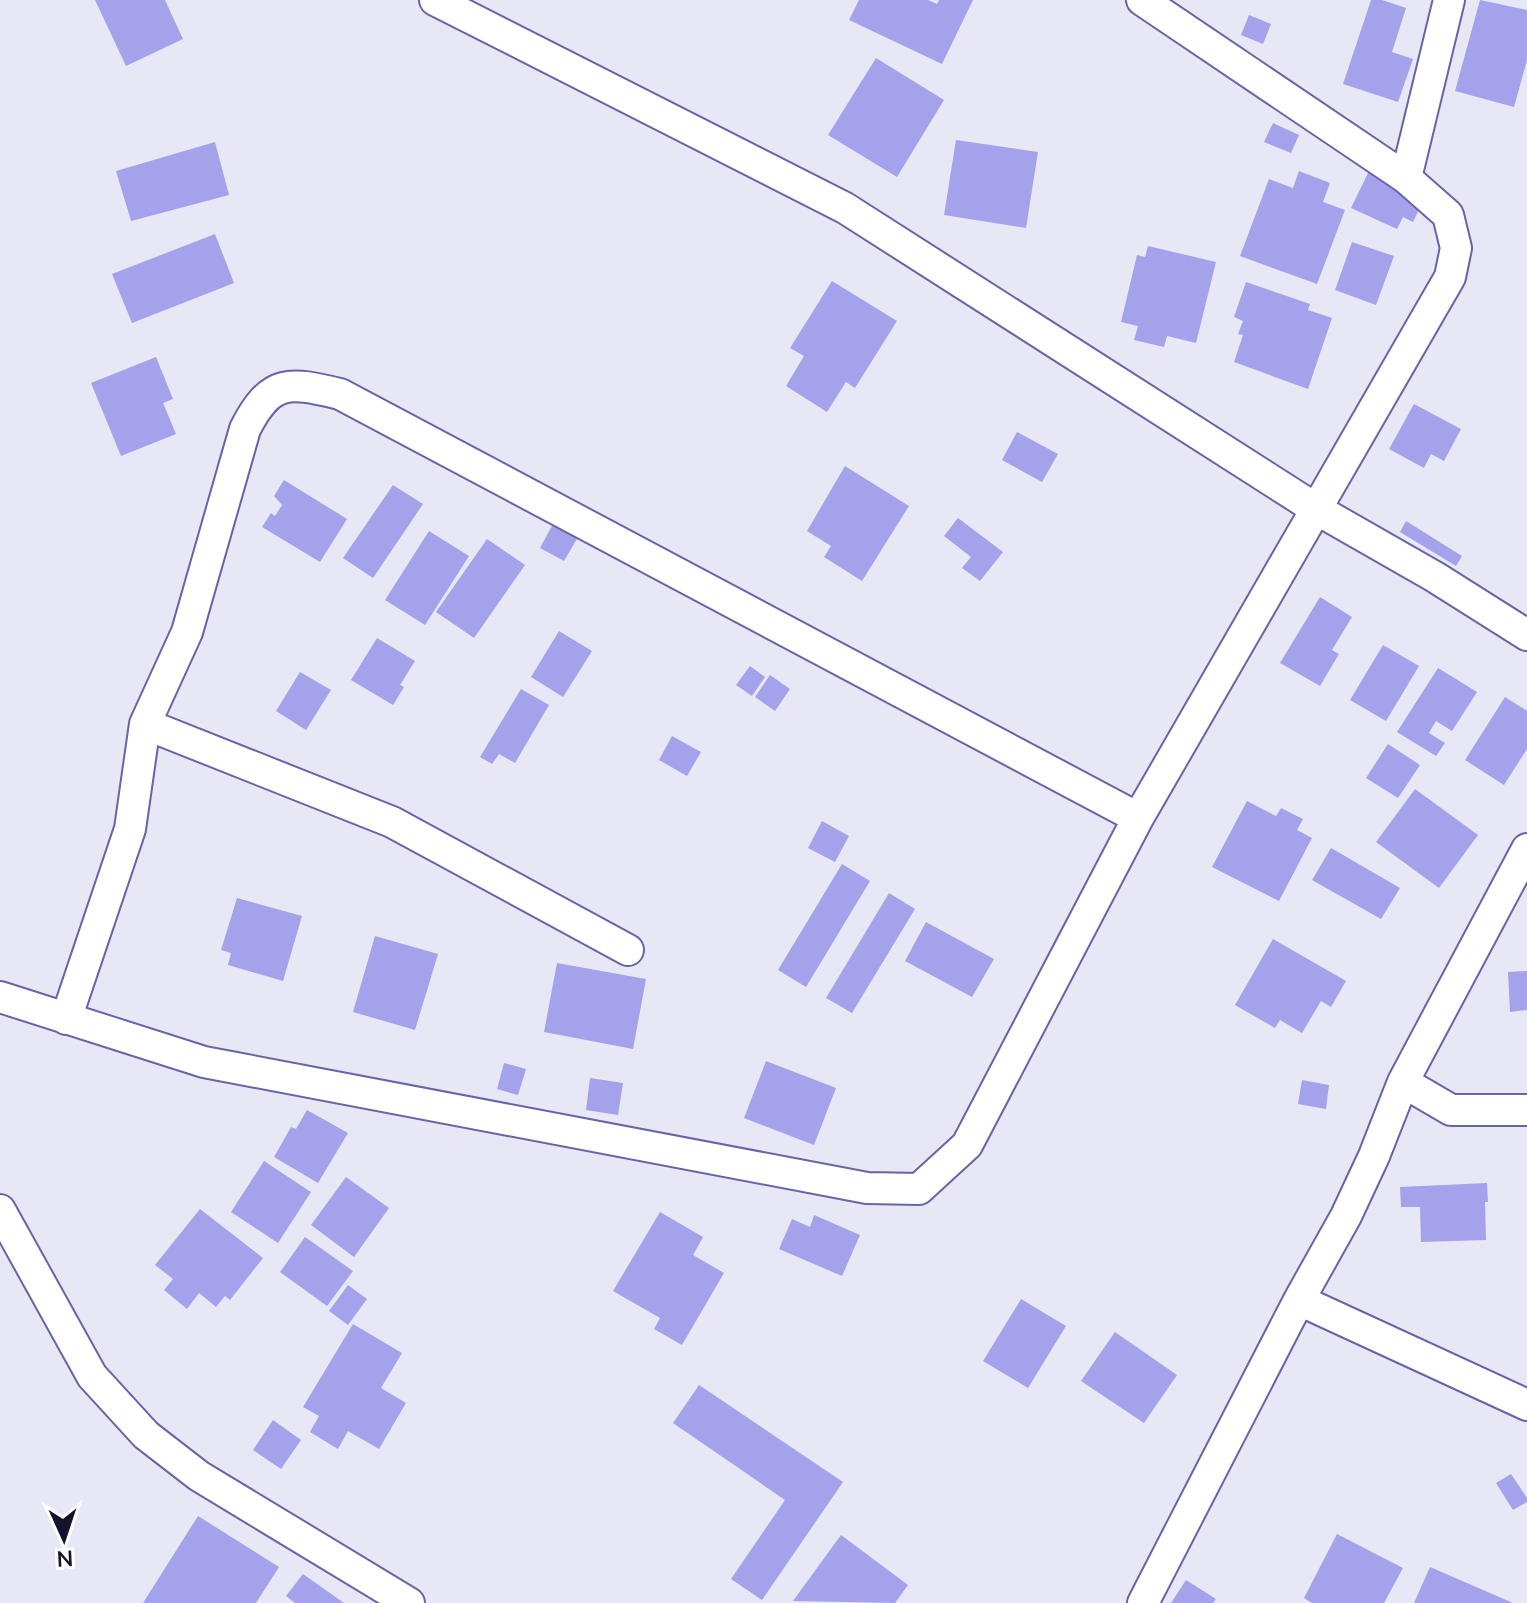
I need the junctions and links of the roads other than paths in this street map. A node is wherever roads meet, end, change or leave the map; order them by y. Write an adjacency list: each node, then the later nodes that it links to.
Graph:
1 (435, 0): 5 (street)
2 (1142, 0): 4 (street)
3 (1449, 0): 4 (street)
4 (1406, 178): 5 (street)
5 (1316, 509): 6 (street); 8 (street)
6 (1527, 635)
7 (145, 724): 8 (street); 10 (street); 12 (street)
8 (1138, 818): 12 (street)
9 (1527, 849): 13 (street)
10 (628, 950)
11 (0, 997): 12 (street)
12 (66, 1019)
13 (1403, 1082): 14 (street); 16 (street)
14 (1527, 1110)
15 (0, 1210): 18 (street)
16 (1299, 1300): 17 (street); 19 (street)
17 (1527, 1405)
18 (409, 1603)
19 (1143, 1603)

